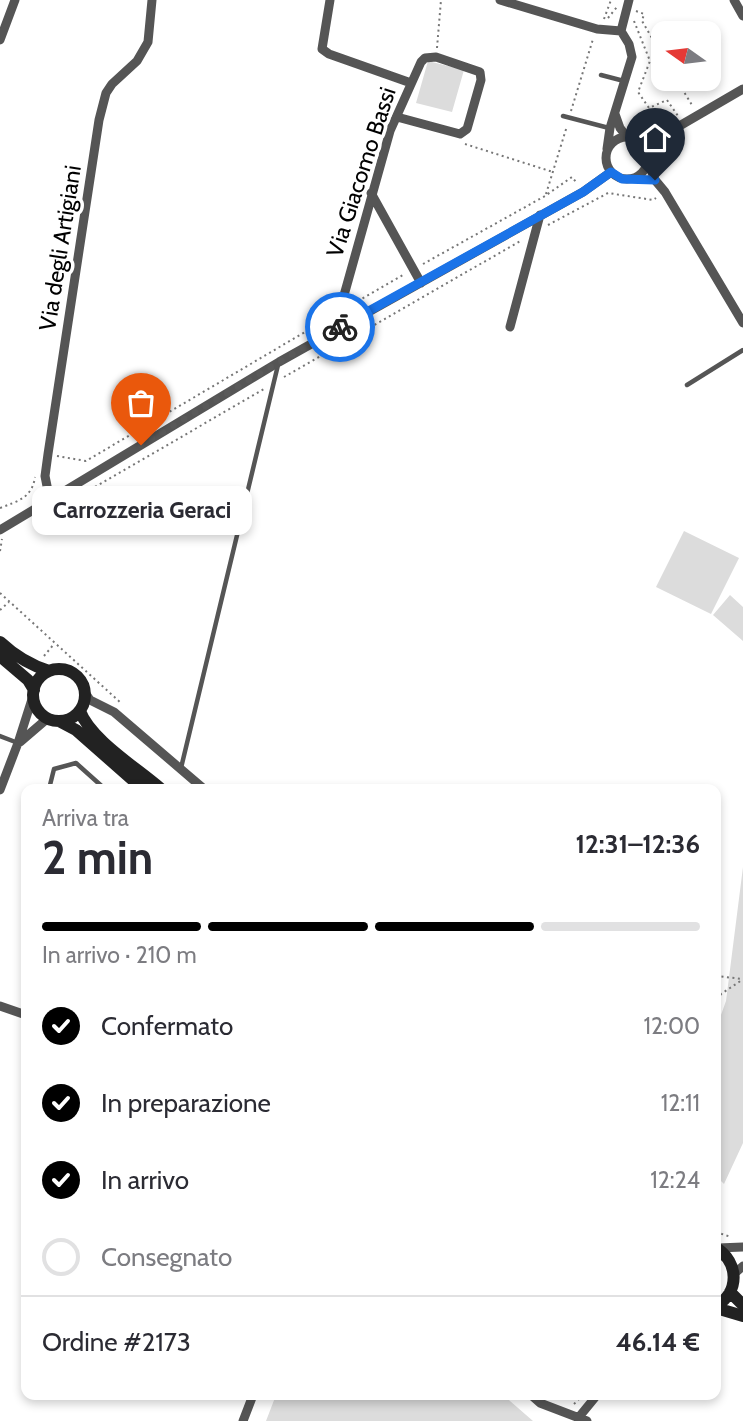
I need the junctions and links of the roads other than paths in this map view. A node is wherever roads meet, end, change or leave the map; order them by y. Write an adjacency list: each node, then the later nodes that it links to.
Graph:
1 (15, 0): 10 (street)
2 (154, 0): 35 (street, Via degli Artigiani)
3 (330, 0): 13 (street, Via Giacomo Bassi)
4 (500, 0): 6 (street)
5 (734, 0): 8 (street)
6 (517, 3): 9 (street)
7 (630, 6): 9 (street)
8 (743, 16)
9 (621, 31): 12 (street)
10 (0, 40)
11 (601, 75): 12 (lane)
12 (624, 81): 15 (street)
13 (411, 83): 17 (street, Via Giacomo Bassi); 17 (street)
14 (743, 89): 20 (street)
15 (615, 113): 18 (street); 19 (street)
16 (563, 116): 18 (lane)
17 (397, 117): 26 (street, Via Giacomo Bassi)
18 (610, 128): 21 (street)
19 (627, 137): 20 (street); 21 (street)
20 (645, 146): 22 (street)
21 (607, 152): 23 (street)
22 (649, 162): 24 (street); 25 (street)
23 (611, 172): 24 (street); 27 (street)
24 (631, 179): 25 (street)
25 (655, 180): 29 (street)
26 (371, 193): 28 (street); 31 (street, Via Giacomo Bassi)
27 (540, 215): 28 (street); 30 (street)
28 (421, 283): 31 (street)
29 (743, 323)
30 (510, 327)
31 (334, 331): 33 (street)
32 (743, 350): 34 (lane)
33 (279, 362): 35 (street); 47 (lane)
34 (687, 385)
35 (50, 501): 36 (street)
36 (0, 531)
37 (0, 642): 39 (main road)
38 (0, 656): 40 (main road)
39 (49, 671): 40 (main road); 41 (main road)
40 (33, 693): 43 (main road); 45 (street)
41 (86, 694): 42 (main road); 47 (street)
42 (80, 711): 43 (main road); 46 (main road)
43 (53, 720): 45 (street); 50 (main road)
44 (0, 736): 45 (lane)
45 (18, 743): 54 (street)
46 (136, 767): 51 (lane); 52 (main road)
47 (181, 769): 53 (street)
48 (50, 784): 49 (lane)
49 (99, 784)
50 (137, 784)
51 (145, 784)
52 (155, 784)
53 (198, 784)
54 (0, 790)
55 (0, 1006): 56 (street)
56 (21, 1013)
57 (743, 1247): 58 (street)
58 (721, 1248)
59 (721, 1252): 60 (main road)
60 (739, 1270): 61 (main road)
61 (730, 1292): 62 (main road); 63 (main road)
62 (721, 1302)
63 (743, 1305)
64 (721, 1309): 65 (main road)
65 (743, 1316)
66 (251, 1400): 70 (street)
67 (537, 1400): 69 (street)
68 (594, 1400): 69 (street)
69 (583, 1419)
70 (243, 1421)

